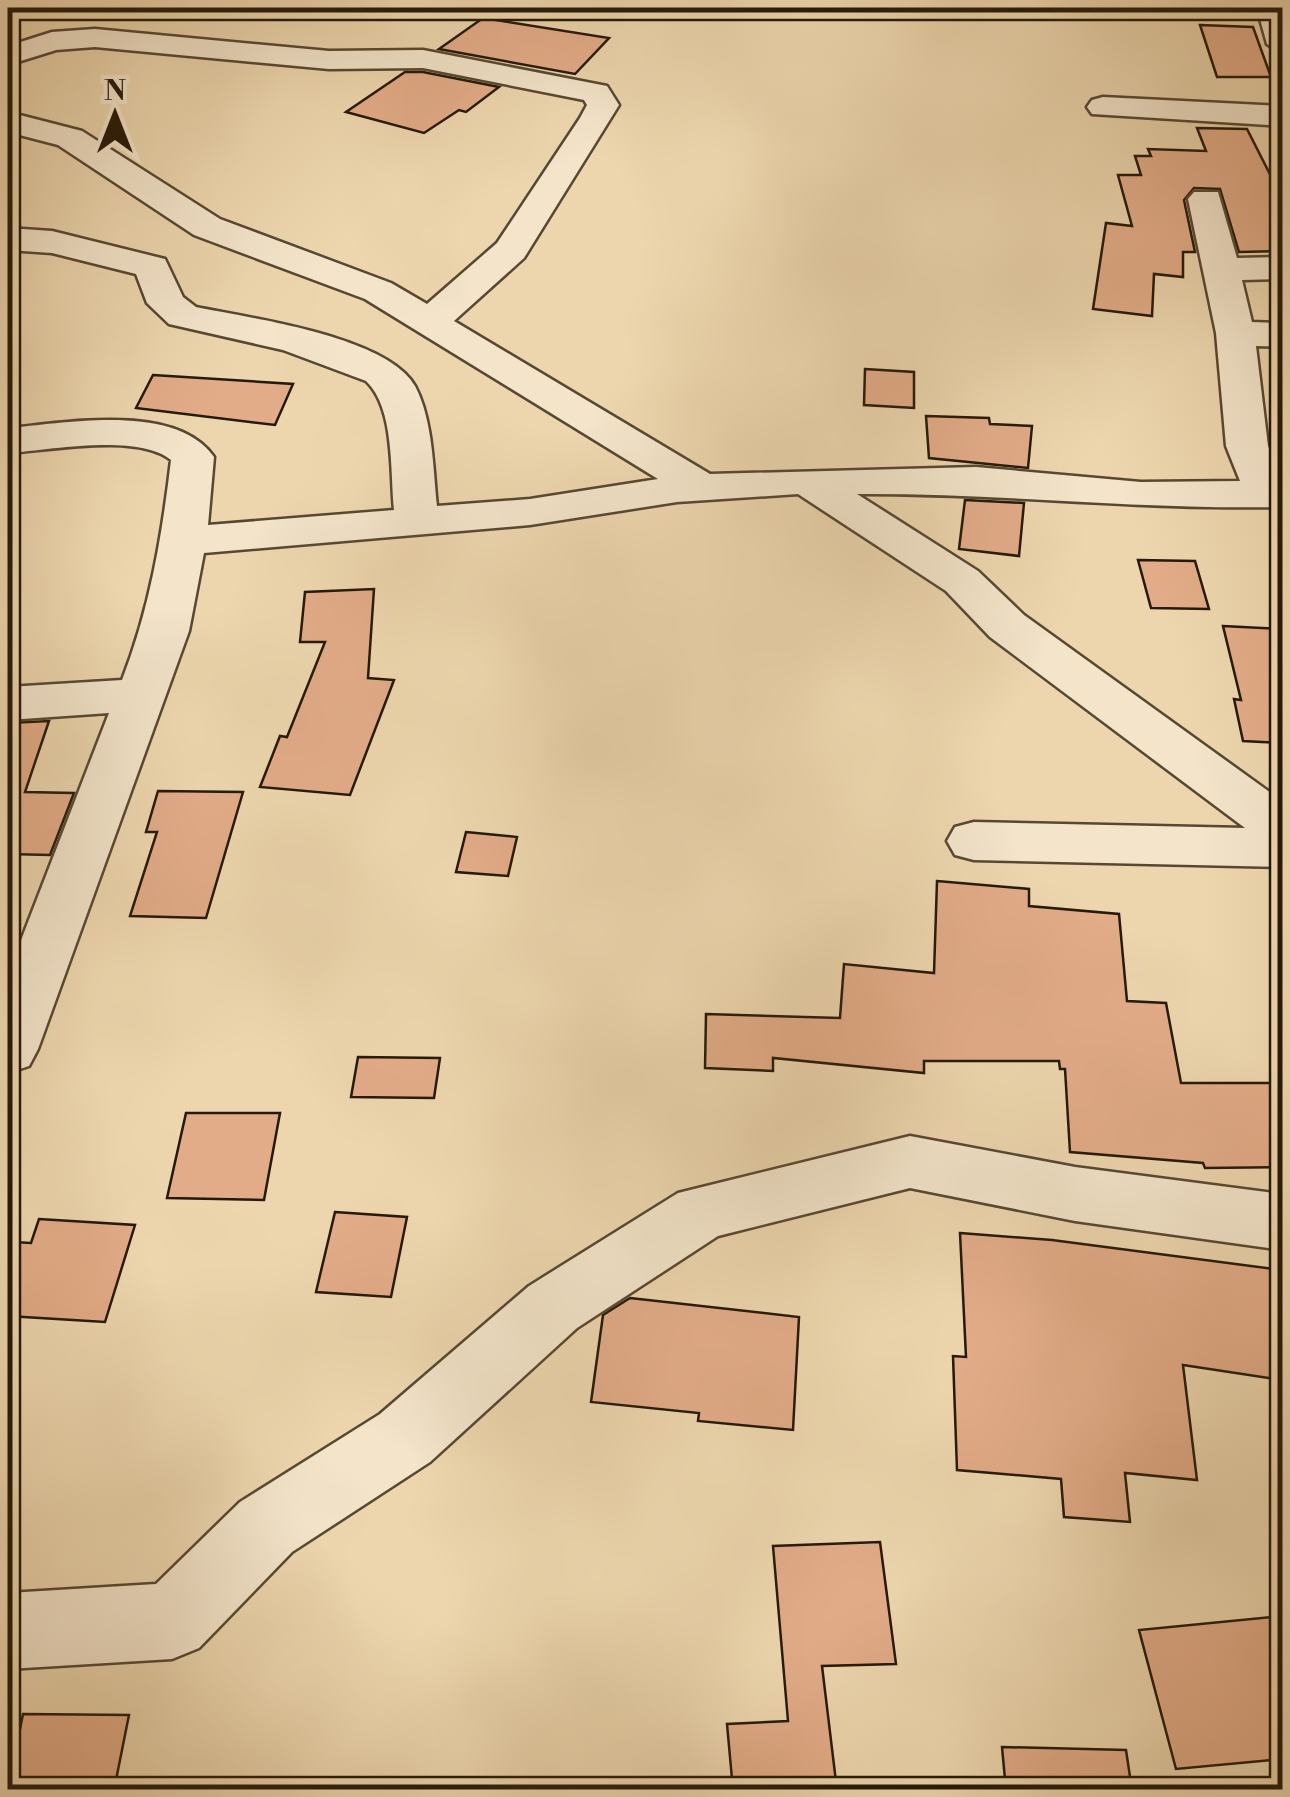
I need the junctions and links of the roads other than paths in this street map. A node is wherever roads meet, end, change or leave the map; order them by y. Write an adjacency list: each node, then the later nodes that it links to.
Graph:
1 (1272, 8): 2 (street)
2 (1282, 44)
3 (8, 56): 13 (street)
4 (1103, 107): 5 (street)
5 (1282, 116)
6 (8, 122): 8 (street)
7 (1206, 200): 12 (street)
8 (207, 227): 10 (street); 13 (street)
9 (8, 239): 10 (street)
10 (152, 268): 20 (street)
11 (1282, 268): 12 (street)
12 (1221, 270): 14 (street)
13 (431, 321): 18 (street)
14 (1236, 333): 15 (street); 19 (street)
15 (1282, 335)
16 (8, 440): 21 (street)
17 (807, 481): 18 (street); 19 (street); 24 (street)
18 (701, 487): 20 (street)
19 (1274, 494)
20 (418, 522): 21 (street)
21 (184, 540): 22 (street)
22 (141, 694): 23 (street); 27 (street)
23 (8, 703)
24 (1282, 828)
25 (974, 841): 26 (street)
26 (1282, 848)
27 (8, 1049)
28 (1282, 1222): 29 (street)
29 (8, 1631)

